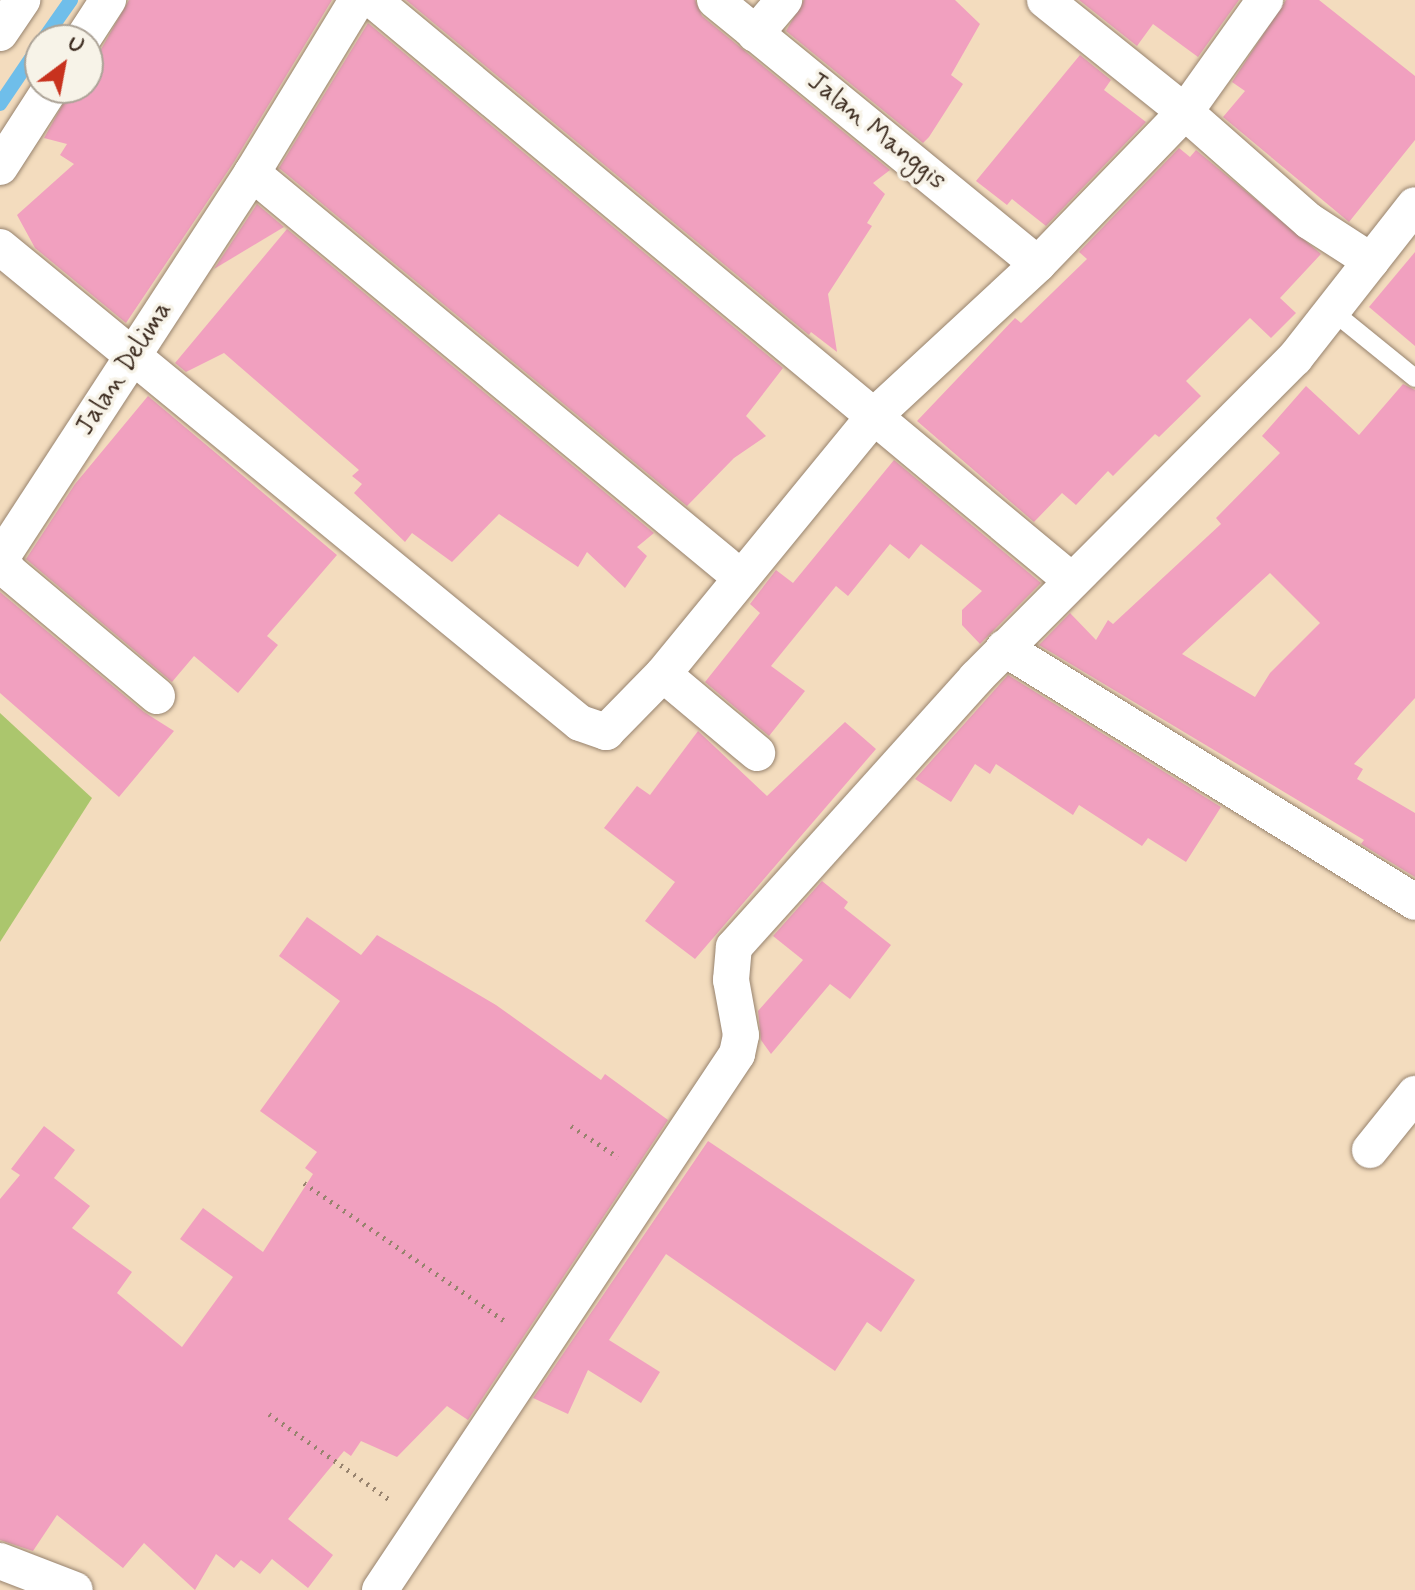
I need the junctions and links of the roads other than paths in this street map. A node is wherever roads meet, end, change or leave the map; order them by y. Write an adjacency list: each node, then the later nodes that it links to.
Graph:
1 (22, 0): 10 (street)
2 (108, 0): 9 (street)
3 (357, 0): 15 (street, Jalan Delima)
4 (373, 0): 23 (street)
5 (715, 0): 11 (street, Jalan Manggis)
6 (784, 0): 11 (street)
7 (1045, 0): 13 (street)
8 (1265, 0): 13 (street)
9 (92, 24)
10 (0, 33)
11 (755, 34): 19 (street, Jalan Manggis)
12 (41, 104): 14 (street)
13 (1185, 112): 18 (street); 19 (street)
14 (0, 167)
15 (252, 173): 21 (street, Jalan Delima); 24 (street)
16 (1415, 205): 18 (street)
17 (0, 247): 21 (street)
18 (1371, 261): 20 (street)
19 (1038, 264): 23 (street)
20 (1331, 310): 22 (lane); 25 (street)
21 (135, 356): 27 (street); 28 (street, Jalan Delima)
22 (1415, 378)
23 (874, 416): 24 (street); 25 (street)
24 (739, 576): 27 (street)
25 (1072, 581): 26 (street)
26 (1004, 648): 30 (street); 35 (street)
27 (663, 674): 29 (street)
28 (157, 696)
29 (757, 753)
30 (1415, 902)
31 (1415, 1094): 32 (street)
32 (1370, 1150)
33 (0, 1561): 34 (street)
34 (75, 1590)
35 (380, 1590)

